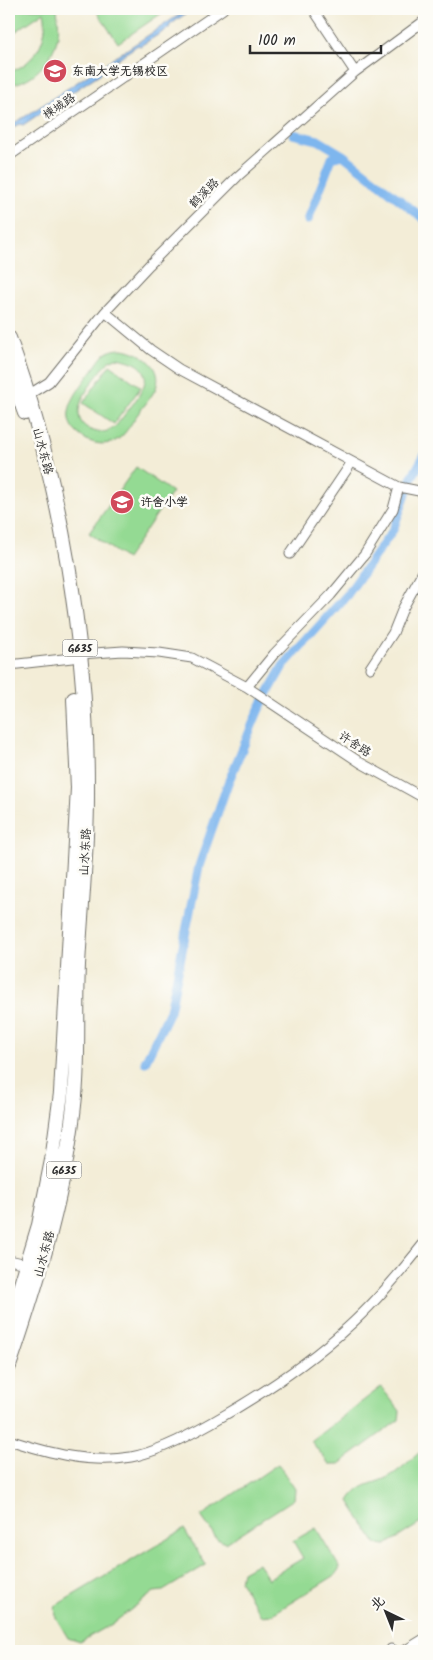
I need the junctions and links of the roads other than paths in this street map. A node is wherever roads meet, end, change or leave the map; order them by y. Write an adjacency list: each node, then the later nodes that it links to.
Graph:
1 (223, 9): 5 (street, 楝城路)
2 (313, 9): 4 (street)
3 (424, 20): 4 (street, 鹤溪路)
4 (355, 72): 6 (street, 鹤溪路)
5 (9, 156)
6 (105, 312): 9 (street, 鹤溪路); 10 (street)
7 (9, 338): 9 (highway, 山水东路 / G635)
8 (9, 369): 9 (highway, 山水东路 / G635)
9 (23, 396): 15 (highway, 山水东路 / G635)
10 (352, 462): 11 (street); 13 (street)
11 (399, 487): 12 (street); 18 (street)
12 (424, 492)
13 (290, 554)
14 (424, 570): 17 (street)
15 (76, 656): 16 (street, 许舍路); 18 (street, 许舍路); 22 (highway, 山水东路 / G635); 24 (highway, 山水东路 / G635)
16 (9, 665)
17 (370, 668)
18 (250, 688): 19 (street, 许舍路)
19 (424, 798)
20 (424, 1243): 25 (street)
21 (9, 1260): 22 (street)
22 (27, 1264): 23 (highway, 山水东路 / G635)
23 (9, 1324)
24 (9, 1366)
25 (9, 1440)
26 (424, 1640): 27 (street)
27 (406, 1651)

